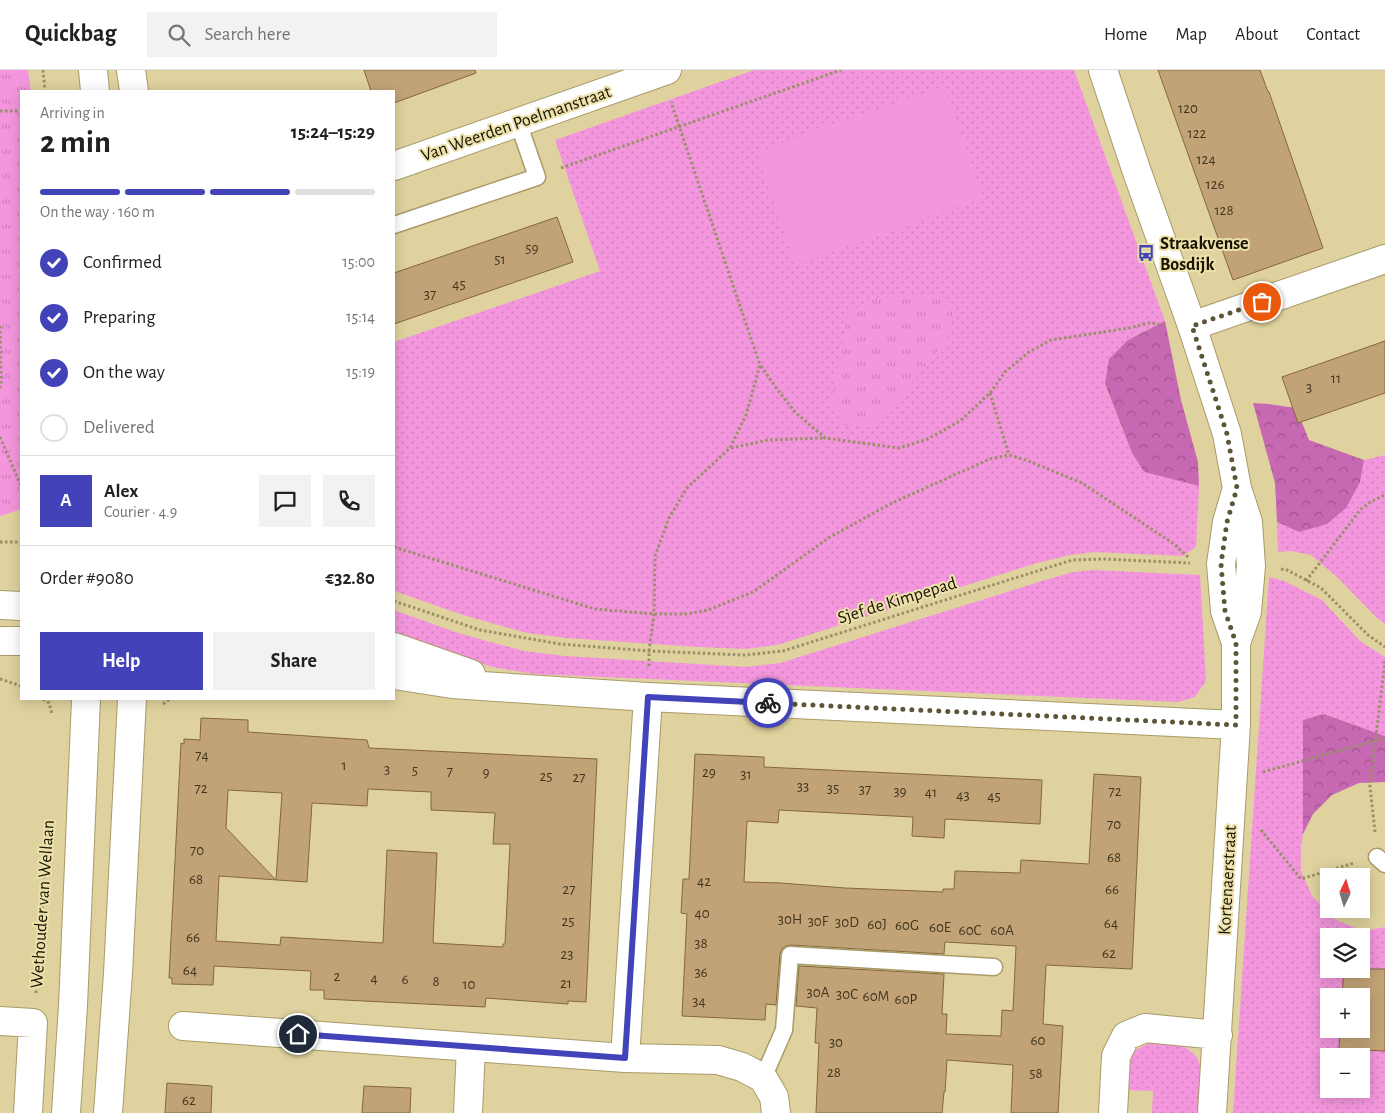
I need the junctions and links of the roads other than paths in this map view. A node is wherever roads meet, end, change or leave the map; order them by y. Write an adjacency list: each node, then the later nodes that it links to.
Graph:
1 (93, 70): 5 (street)
2 (131, 70): 6 (street)
3 (1103, 70): 11 (street)
4 (664, 71): 7 (street, Van Weerden Poelmanstraat)
5 (95, 90)
6 (134, 90)
7 (518, 122): 8 (street, Van Weerden Poelmanstraat); 9 (lane)
8 (395, 166)
9 (395, 225)
10 (1385, 259): 11 (street)
11 (1192, 326): 12 (street)
12 (1237, 488): 17 (street); 17 (street)
13 (0, 605): 14 (street)
14 (20, 606)
15 (0, 640): 16 (street)
16 (20, 641)
17 (1236, 643): 24 (street)
18 (395, 647): 20 (street)
19 (395, 675): 20 (street)
20 (510, 688): 21 (street)
21 (648, 697): 24 (street); 30 (street)
22 (86, 700): 33 (street, Wethouder van Wellaan)
23 (132, 700): 34 (street)
24 (1236, 725): 28 (street, Kortenaerstraat)
25 (994, 967): 31 (lane)
26 (0, 1021): 32 (street)
27 (183, 1026): 29 (street)
28 (1218, 1035): 37 (street); 38 (street, Kortenaerstraat)
29 (471, 1047): 30 (street); 35 (street)
30 (625, 1058): 31 (street)
31 (763, 1078): 36 (street)
32 (28, 1113)
33 (66, 1113)
34 (108, 1113)
35 (468, 1113)
36 (776, 1113)
37 (1113, 1113)
38 (1212, 1113)

